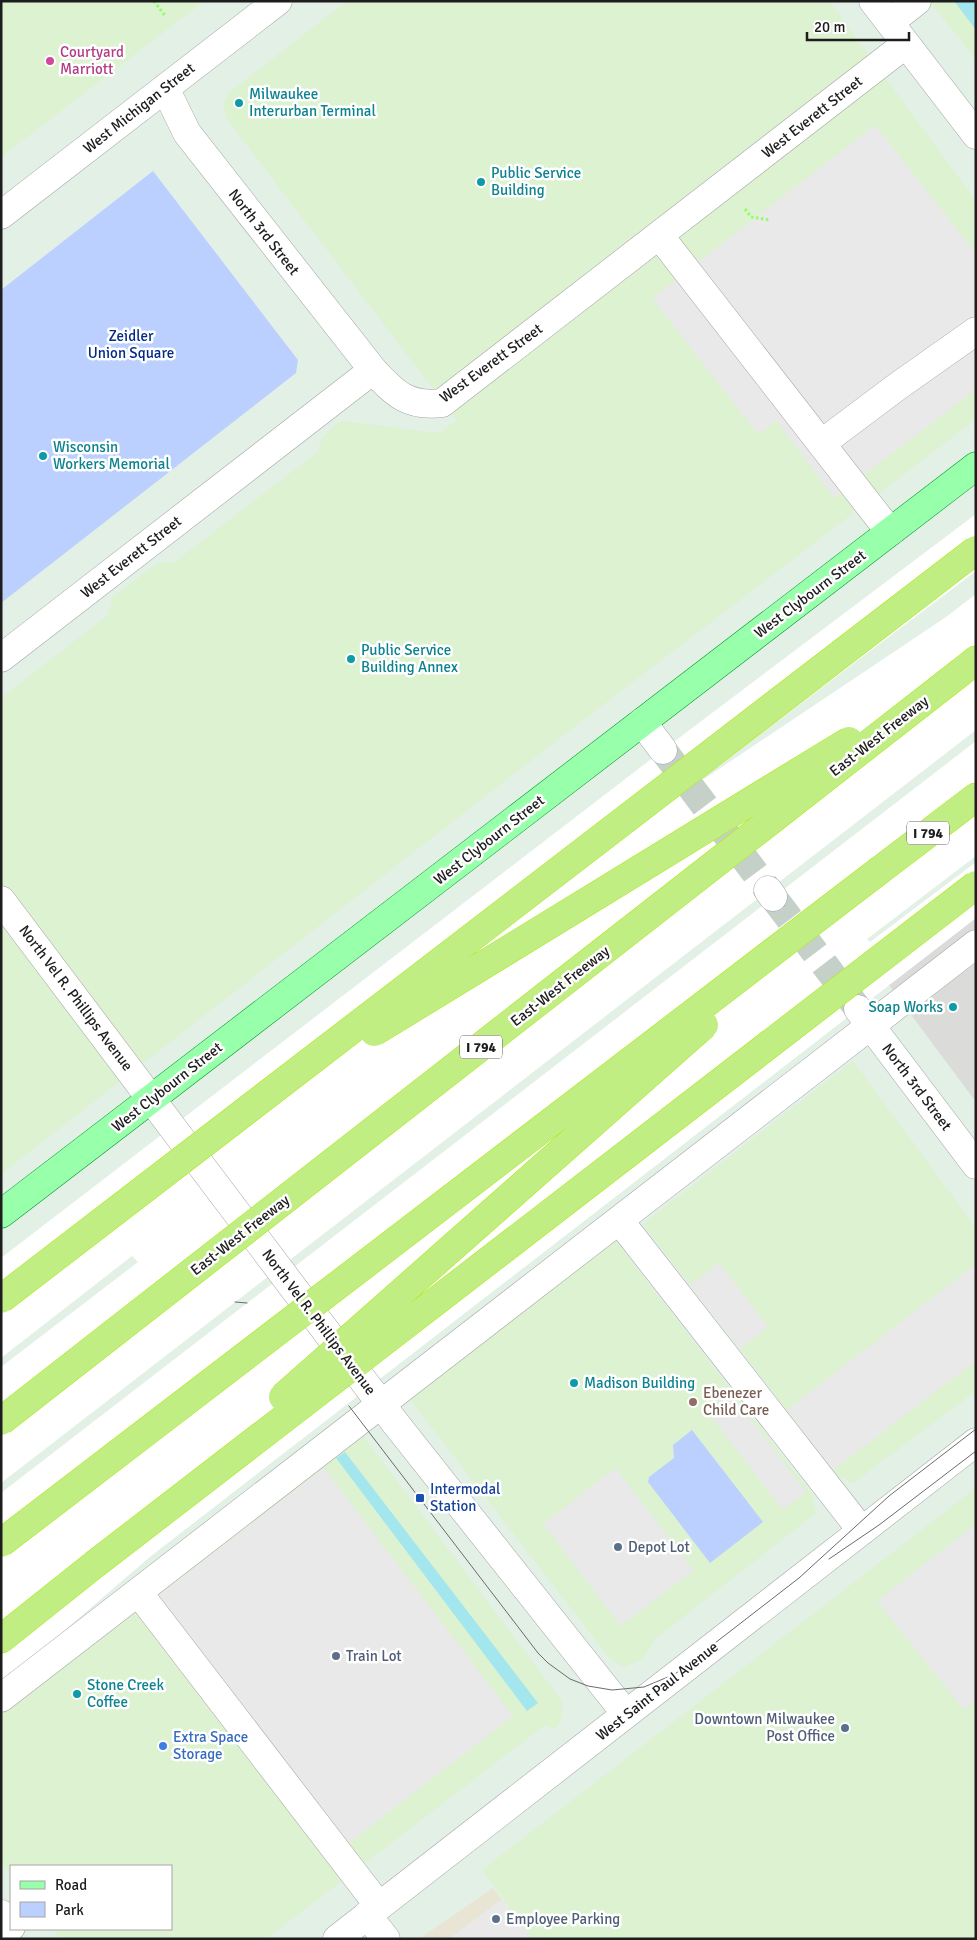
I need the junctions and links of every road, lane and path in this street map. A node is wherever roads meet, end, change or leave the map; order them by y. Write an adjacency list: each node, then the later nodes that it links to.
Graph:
1 (154, 1): 5 (path)
2 (278, 1): 8 (street, West Michigan Street)
3 (874, 1): 6 (street)
4 (918, 1): 6 (street)
5 (166, 17)
6 (890, 22): 7 (street)
7 (906, 44): 9 (street); 13 (street, West Everett Street)
8 (165, 88): 11 (street, West Michigan Street); 15 (street, North 3rd Street)
9 (976, 135)
10 (743, 206): 12 (path)
11 (1, 216)
12 (770, 220)
13 (659, 235): 15 (street, West Everett Street); 16 (street)
14 (976, 332): 16 (street)
15 (373, 370): 20 (street, West Everett Street)
16 (822, 443): 18 (street)
17 (976, 466): 18 (main road, West Clybourn Street)
18 (890, 532): 22 (main road, West Clybourn Street)
19 (976, 550): 31 (highway, bridge)
20 (1, 658)
21 (968, 666): 31 (highway, bridge); 37 (highway, East-West Freeway / I 794, bridge)
22 (642, 722): 23 (street); 30 (main road, West Clybourn Street)
23 (663, 750)
24 (976, 797): 25 (highway, I 794)
25 (880, 870): 40 (highway, I 794, bridge); 41 (highway, bridge)
26 (976, 885): 41 (highway, bridge)
27 (1, 900): 30 (street, North Vel R. Phillips Avenue)
28 (976, 944): 29 (street)
29 (864, 1017): 32 (street, North 3rd Street); 34 (street)
30 (152, 1099): 33 (main road, West Clybourn Street); 36 (street, North Vel R. Phillips Avenue)
31 (250, 1107): 35 (highway, bridge)
32 (976, 1166)
33 (1, 1214)
34 (619, 1220): 36 (street); 39 (street)
35 (1, 1300)
36 (380, 1404): 42 (street); 45 (street, North Vel R. Phillips Avenue)
37 (1, 1421)
38 (976, 1442): 39 (street, West Saint Paul Avenue)
39 (862, 1531): 45 (street, West Saint Paul Avenue)
40 (1, 1543)
41 (95, 1564): 43 (highway)
42 (138, 1592): 44 (street); 46 (street)
43 (1, 1639)
44 (1, 1698)
45 (626, 1714): 46 (street, West Saint Paul Avenue)
46 (373, 1911): 49 (street, West Saint Paul Avenue); 50 (street)
47 (1, 1914): 48 (street)
48 (10, 1925)
49 (337, 1939)
50 (386, 1939)

